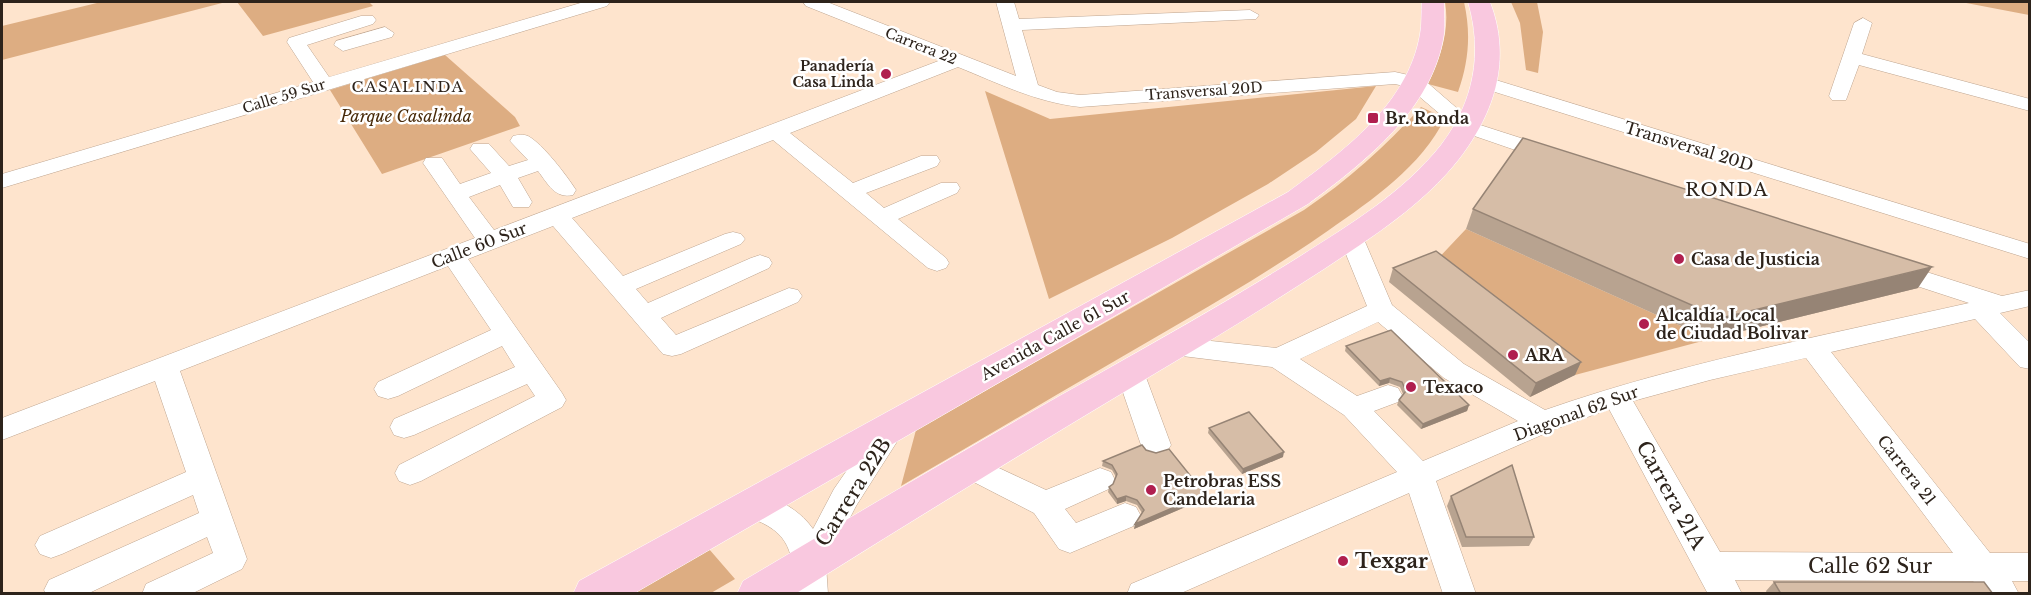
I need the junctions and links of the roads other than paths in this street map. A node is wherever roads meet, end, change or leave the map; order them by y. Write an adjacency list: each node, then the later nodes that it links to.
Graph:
1 (602, 2): 14 (street, Calle 59 Sur)
2 (812, 2): 13 (street, Carrera 22)
3 (1005, 2): 9 (street)
4 (1433, 2): 15 (main road, Avenida Calle 61 Sur)
5 (1479, 2): 16 (main road)
6 (1250, 15): 9 (street)
7 (367, 20): 14 (street)
8 (1863, 23): 12 (street)
9 (1012, 25): 17 (street)
10 (385, 33): 14 (street)
11 (399, 47): 14 (street)
12 (1852, 57): 18 (street); 19 (street)
13 (957, 61): 17 (street, Carrera 22); 21 (street, Calle 60 Sur)
14 (315, 70): 29 (street, Calle 59 Sur)
15 (1415, 82): 17 (street, Transversal 20D); 20 (street); 63 (main road, Avenida Calle 61 Sur)
16 (1486, 83): 20 (main road); 40 (street, Transversal 20D)
17 (1030, 91)
18 (1839, 96)
19 (2030, 105)
20 (1467, 127): 24 (street); 37 (main road)
21 (775, 131): 32 (street); 35 (street, Calle 60 Sur)
22 (521, 141): 26 (street)
23 (481, 148): 28 (street)
24 (1568, 160)
25 (929, 161): 32 (street)
26 (542, 162): 28 (street); 31 (street)
27 (434, 163): 33 (street)
28 (506, 176): 33 (street); 34 (street)
29 (2, 181)
30 (949, 188): 36 (street)
31 (565, 190)
32 (849, 192): 36 (street)
33 (455, 194): 39 (street)
34 (521, 202)
35 (556, 215): 39 (street, Calle 60 Sur); 45 (street)
36 (881, 218): 43 (street)
37 (1351, 237): 49 (street); 52 (main road)
38 (733, 239): 45 (street)
39 (489, 241): 41 (street, Calle 60 Sur)
40 (2030, 252)
41 (453, 255): 51 (street); 56 (street, Calle 60 Sur)
42 (760, 263): 50 (street)
43 (937, 263)
44 (1875, 263): 48 (street)
45 (619, 287): 50 (street)
46 (789, 296): 50 (street)
47 (2030, 298): 48 (street, Diagonal 62 Sur)
48 (1989, 306): 53 (street, Diagonal 62 Sur); 55 (street)
49 (1381, 310): 54 (street); 64 (street)
50 (644, 315)
51 (507, 333): 57 (street); 59 (street)
52 (1174, 346): 54 (street); 58 (main road)
53 (1812, 347): 61 (street, Diagonal 62 Sur); 79 (street, Carrera 21)
54 (1279, 358): 62 (street)
55 (2030, 360)
56 (164, 366): 66 (street, Calle 60 Sur); 71 (street)
57 (533, 370): 65 (street); 69 (street)
58 (1130, 372): 67 (street); 68 (main road)
59 (388, 389)
60 (1388, 395): 62 (street)
61 (1616, 396): 64 (street, Diagonal 62 Sur); 78 (street, Carrera 21A)
62 (1354, 408): 70 (street)
63 (896, 423): 74 (main road, Avenida Calle 61 Sur); 81 (street, Carrera 22B)
64 (1543, 423): 70 (street, Diagonal 62 Sur)
65 (404, 427)
66 (2, 429)
67 (1156, 445)
68 (969, 466): 73 (street); 81 (main road)
69 (410, 473)
70 (1419, 476): 82 (street, Diagonal 62 Sur); 88 (street)
71 (202, 478): 76 (street); 77 (street)
72 (1100, 480): 73 (street)
73 (1045, 504): 75 (street)
74 (750, 505): 81 (street, Carrera 22B); 85 (main road, Avenida Calle 61 Sur)
75 (1125, 516)
76 (216, 519): 83 (street); 84 (street)
77 (51, 545)
78 (1711, 566): 79 (street, Calle 62 Sur); 89 (street, Carrera 21A)
79 (1982, 567): 80 (street, Calle 62 Sur); 90 (street, Carrera 21)
80 (2030, 567)
81 (811, 578): 86 (main road)
82 (1194, 583): 87 (street, Diagonal 62 Sur)
83 (62, 590)
84 (158, 594)
85 (594, 594)
86 (758, 594)
87 (1143, 594)
88 (1460, 594)
89 (1726, 594)
90 (2003, 594)

